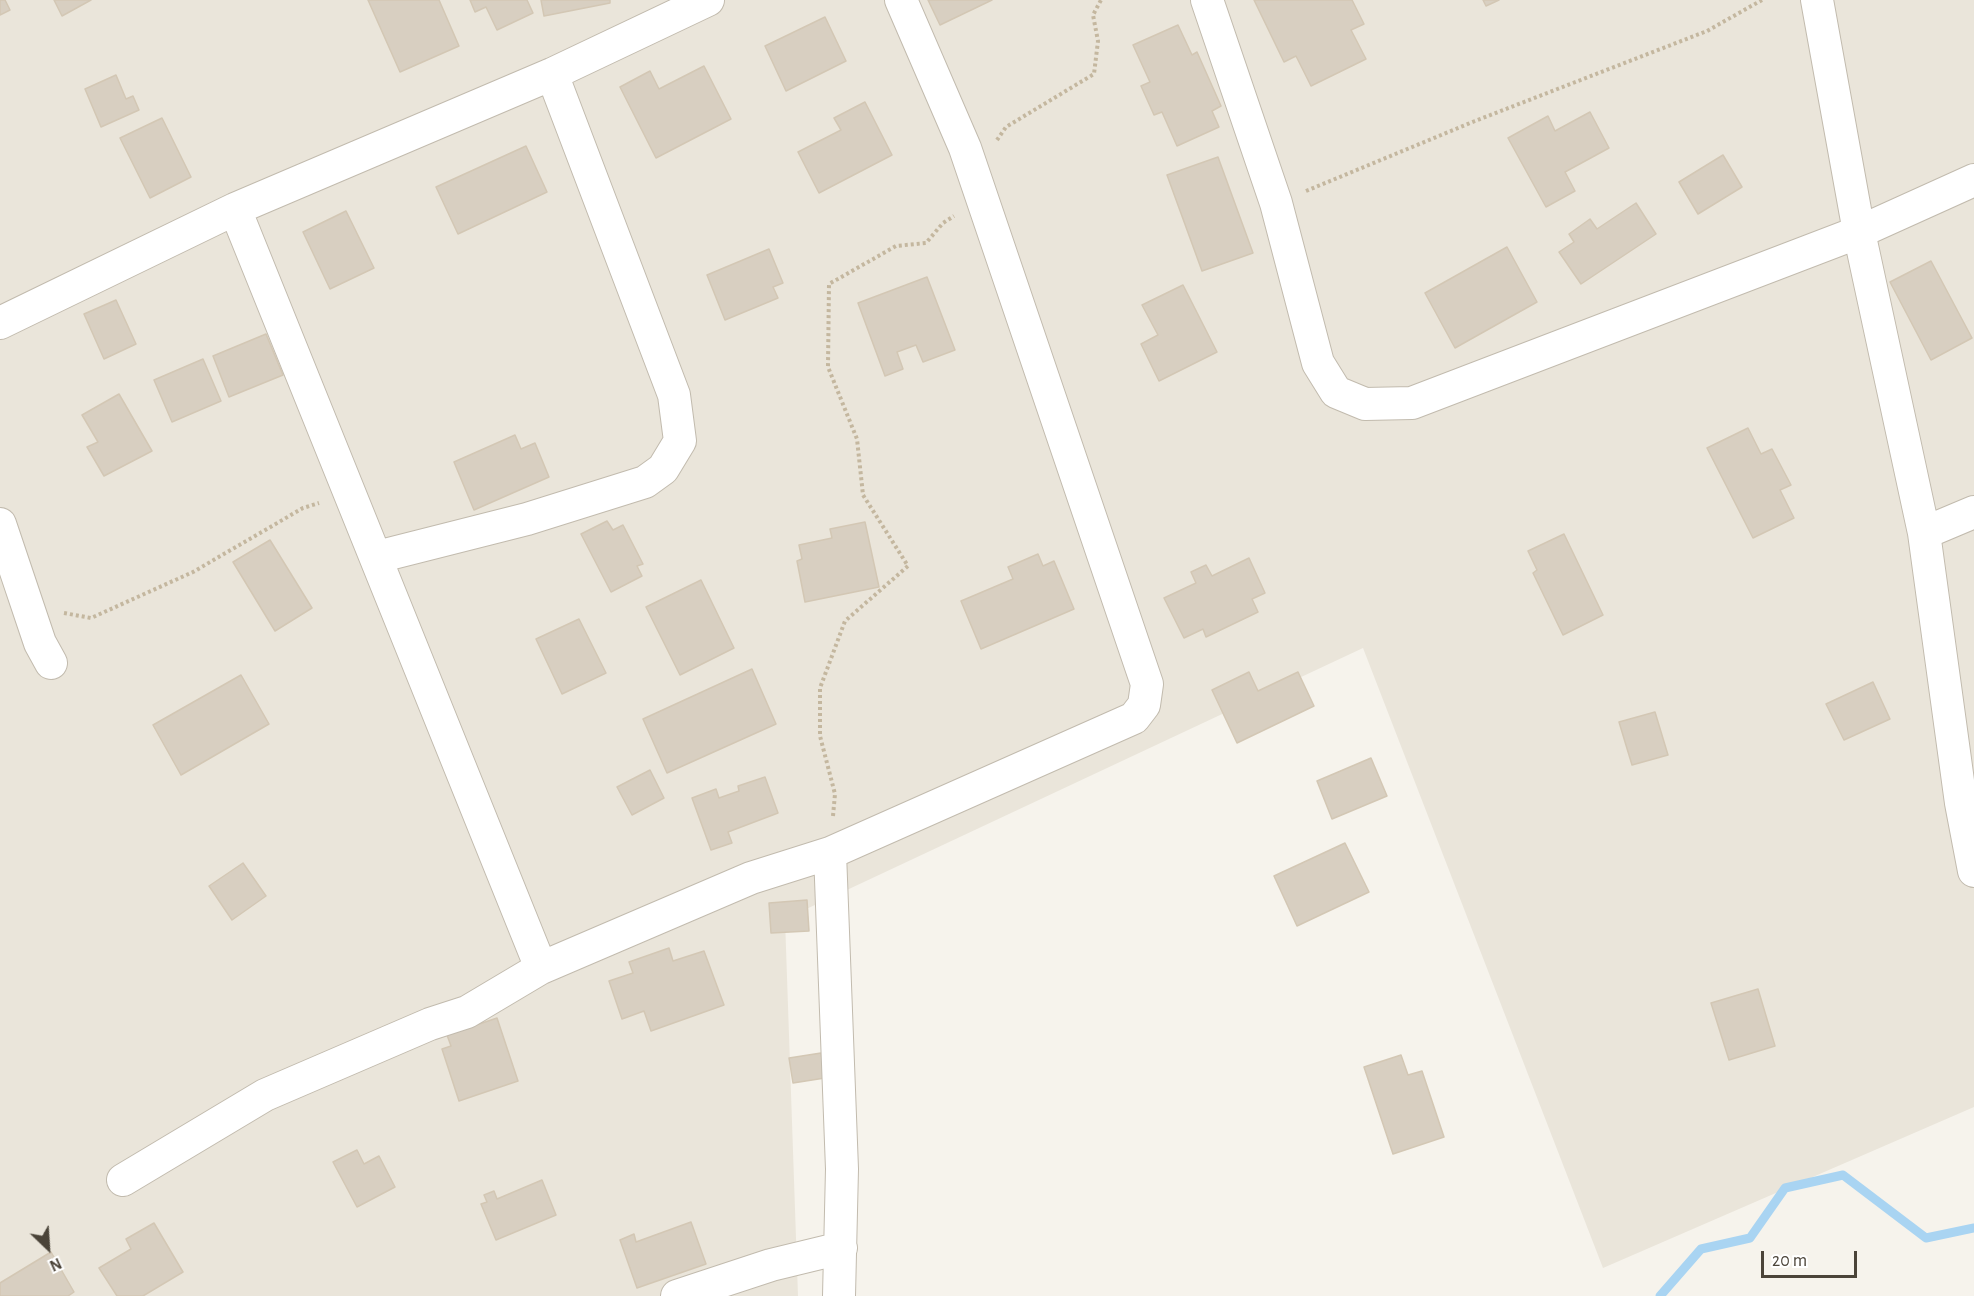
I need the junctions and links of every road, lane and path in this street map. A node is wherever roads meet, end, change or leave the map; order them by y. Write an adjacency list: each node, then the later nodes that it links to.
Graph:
1 (708, 0): 7 (street)
2 (902, 0): 8 (street)
3 (1101, 0): 8 (path)
4 (1207, 0): 10 (street)
5 (1762, 0): 10 (path)
6 (1817, 0): 13 (street)
7 (552, 74): 11 (street); 19 (street)
8 (965, 148): 22 (street)
9 (1974, 180): 13 (street)
10 (1276, 203): 13 (street)
11 (235, 209): 14 (street); 15 (street)
12 (961, 212): 22 (path)
13 (1859, 232): 18 (street)
14 (0, 323)
15 (351, 493): 19 (street); 20 (path)
16 (1974, 512): 18 (street)
17 (0, 524): 20 (street)
18 (1924, 533): 23 (street)
19 (377, 557): 24 (street)
20 (27, 608): 21 (street)
21 (51, 663)
22 (830, 853): 24 (street); 26 (street)
23 (1974, 872)
24 (541, 968): 25 (street)
25 (123, 1180)
26 (841, 1248): 27 (street); 28 (street)
27 (677, 1296)
28 (839, 1296)

